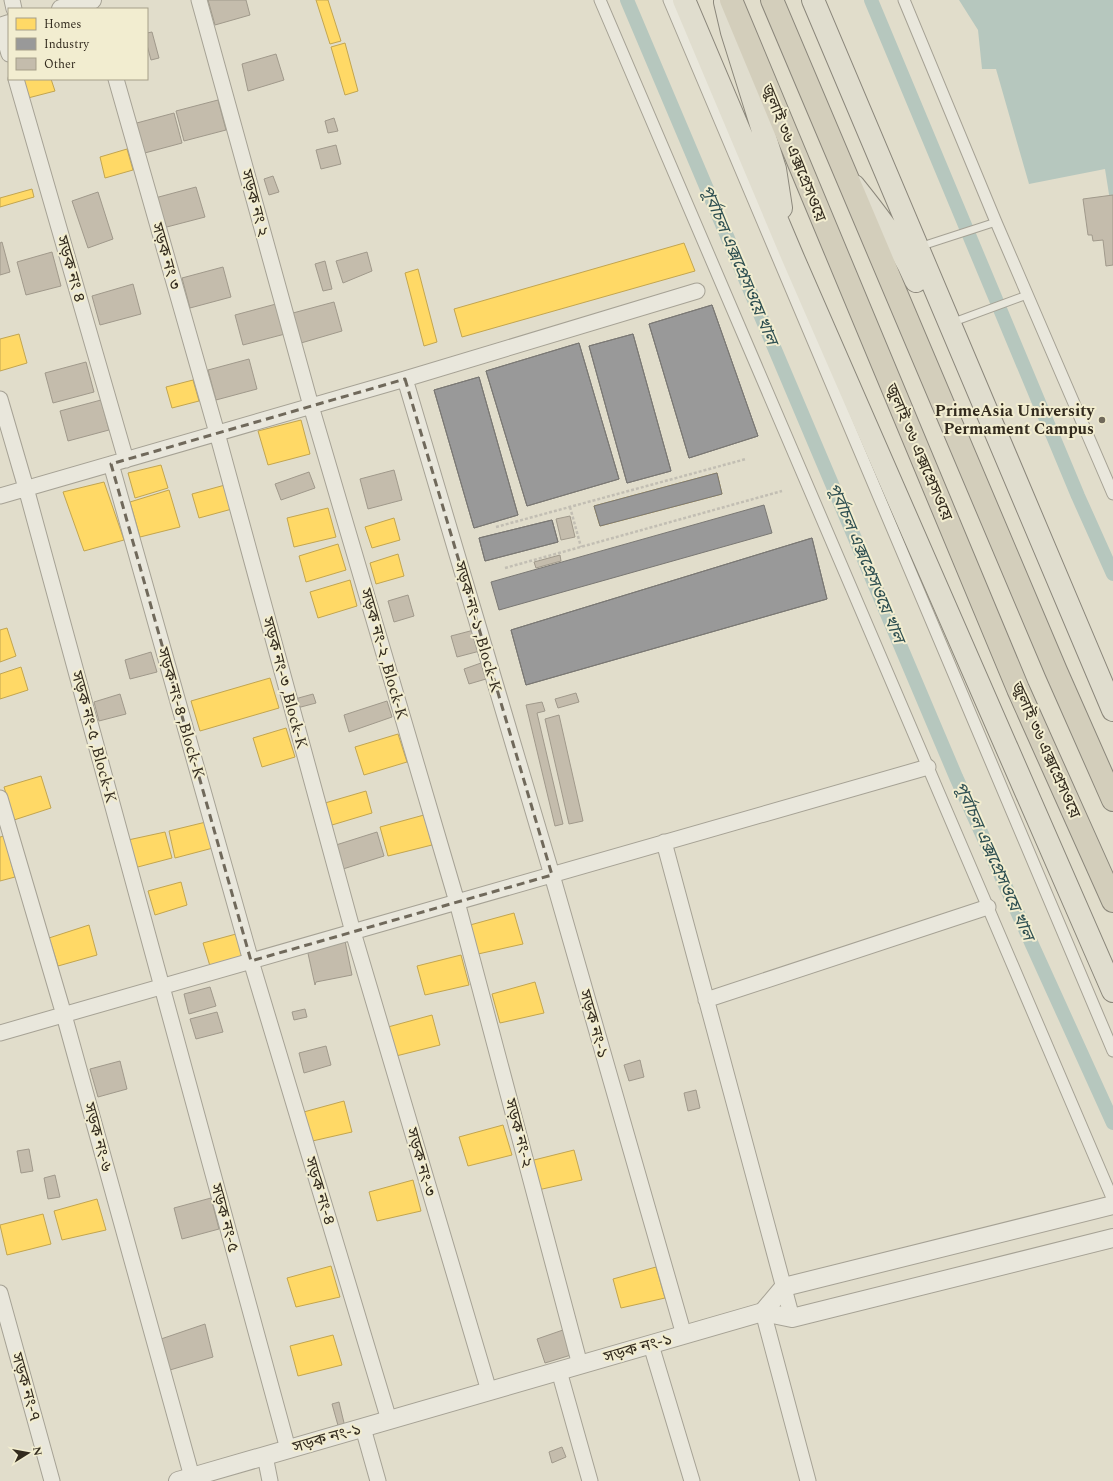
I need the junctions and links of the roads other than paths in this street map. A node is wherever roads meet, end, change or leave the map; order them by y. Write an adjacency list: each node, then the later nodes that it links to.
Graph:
1 (93, 0): 11 (street)
2 (199, 0): 25 (street, সড়ক নং ২)
3 (600, 0): 34 (street)
4 (669, 0): 49 (street)
5 (684, 0): 18 (main road)
6 (724, 0): 18 (main road)
7 (731, 0): 39 (highway, জুলাই ৩৬ এক্সপ্রেসওয়ে)
8 (772, 0): 16 (highway)
9 (812, 0): 19 (main road)
10 (904, 0): 17 (street)
11 (65, 8)
12 (3, 26): 13 (street)
13 (8, 49)
14 (16, 80): 28 (street, সড়ক নং ৪)
15 (116, 80): 26 (street, সড়ক নং ৩)
16 (847, 178): 27 (main road); 36 (highway)
17 (996, 222): 19 (lane); 21 (street)
18 (784, 235): 45 (main road)
19 (917, 248): 22 (main road)
20 (697, 291): 23 (street)
21 (1027, 295): 22 (lane); 31 (street)
22 (949, 324): 27 (main road)
23 (405, 379): 25 (street); 38 (street, সড়ক নং-১ ,Block-K)
24 (0, 399): 30 (street, সড়ক নং-৫ ,Block-K)
25 (311, 406): 26 (street); 40 (street, সড়ক নং-২ ,Block-K)
26 (217, 433): 28 (street); 42 (street, সড়ক নং-৩ ,Block-K)
27 (1001, 447): 33 (main road)
28 (126, 460): 29 (street)
29 (111, 464): 30 (street); 43 (street, সড়ক নং-৪ ,Block-K)
30 (26, 488): 32 (street); 44 (street, সড়ক নং-৫ ,Block-K)
31 (1113, 494)
32 (0, 496)
33 (1113, 710)
34 (928, 767): 37 (street); 41 (street)
35 (0, 798): 47 (street, সড়ক নং-৬)
36 (1113, 800)
37 (664, 842): 38 (street); 46 (street)
38 (552, 875): 40 (street); 56 (street, সড়ক নং-১)
39 (1113, 901)
40 (457, 902): 42 (street); 58 (street, সড়ক নং-২)
41 (988, 907): 46 (street); 50 (street)
42 (353, 932): 43 (street); 60 (street, সড়ক নং-৩)
43 (251, 961): 44 (street); 61 (street, সড়ক নং-৪)
44 (162, 986): 47 (street); 63 (street, সড়ক নং-৫)
45 (1113, 991)
46 (706, 1000): 52 (street)
47 (64, 1015): 48 (street); 65 (street, সড়ক নং-৬)
48 (0, 1033)
49 (1113, 1051)
50 (1112, 1196): 52 (street)
51 (1113, 1238): 55 (street)
52 (784, 1287): 54 (street); 55 (street)
53 (0, 1293): 66 (street, সড়ক নং-৭)
54 (763, 1312): 55 (street); 56 (street); 71 (street)
55 (792, 1318)
56 (684, 1335): 57 (street, সড়ক নং-১)
57 (651, 1344): 58 (street, সড়ক নং-১); 70 (street)
58 (580, 1365): 59 (street, সড়ক নং-১)
59 (559, 1371): 60 (street, সড়ক নং-১); 69 (street)
60 (489, 1391): 61 (street, সড়ক নং-১)
61 (389, 1420): 62 (street, সড়ক নং-১)
62 (363, 1428): 63 (street, সড়ক নং-১); 68 (street)
63 (288, 1449): 64 (street, সড়ক নং-১)
64 (265, 1456): 65 (street, সড়ক নং-১); 67 (street)
65 (185, 1479)
66 (52, 1481)
67 (270, 1481)
68 (378, 1481)
69 (590, 1481)
70 (692, 1481)
71 (808, 1481)

